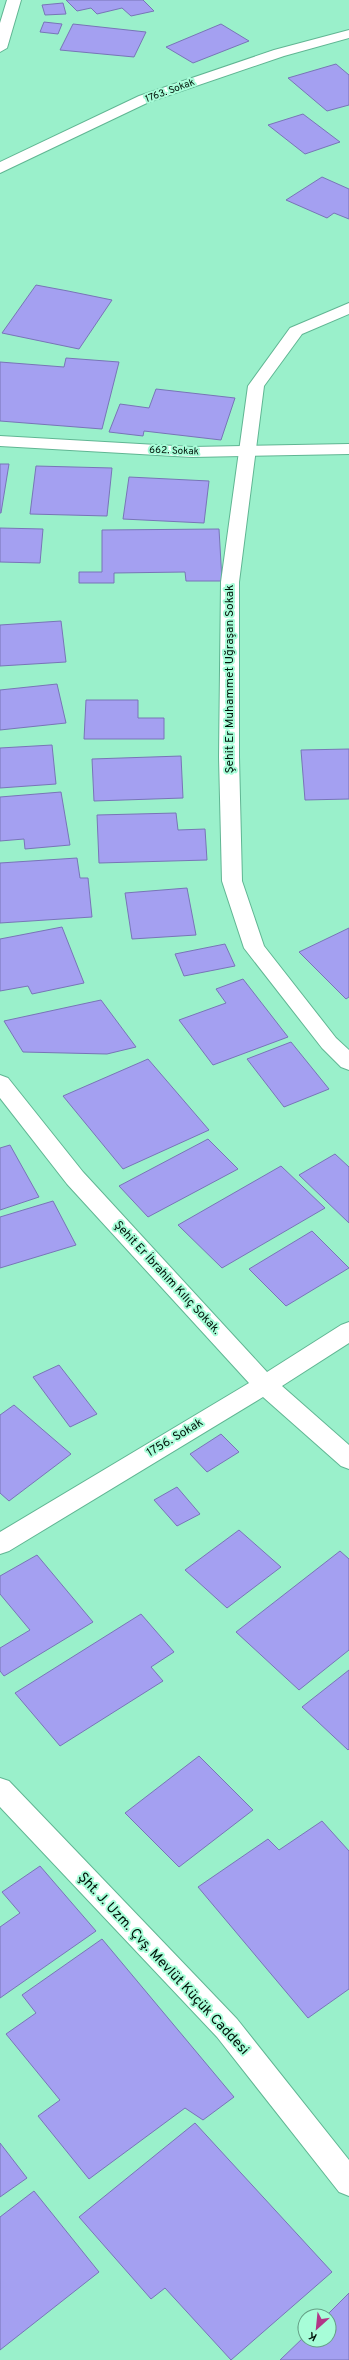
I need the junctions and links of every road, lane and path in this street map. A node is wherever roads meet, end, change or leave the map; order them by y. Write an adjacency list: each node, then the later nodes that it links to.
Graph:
1 (14, 0): 3 (street)
2 (349, 34): 4 (street, 1763. Sokak)
3 (0, 48)
4 (0, 168)
5 (349, 308): 8 (street, Şehit Er Muhammet Uğraşan Sokak)
6 (0, 441): 8 (street, 662. Sokak)
7 (349, 449): 8 (street, 662. Sokak)
8 (248, 450): 9 (street, Şehit Er Muhammet Uğraşan Sokak)
9 (349, 1062)
10 (0, 1083): 12 (street, Şehit Er İbrahim Kılıç Sokak.)
11 (349, 1331): 12 (street, 1756. Sokak)
12 (266, 1385): 13 (street, Şehit Er İbrahim Kılıç Sokak.); 14 (street, 1756. Sokak)
13 (349, 1459)
14 (0, 1544)
15 (0, 1789): 16 (street, Şht. J. Uzm. Çvş. Mevlüt Küçük Caddesi)
16 (349, 2182)

